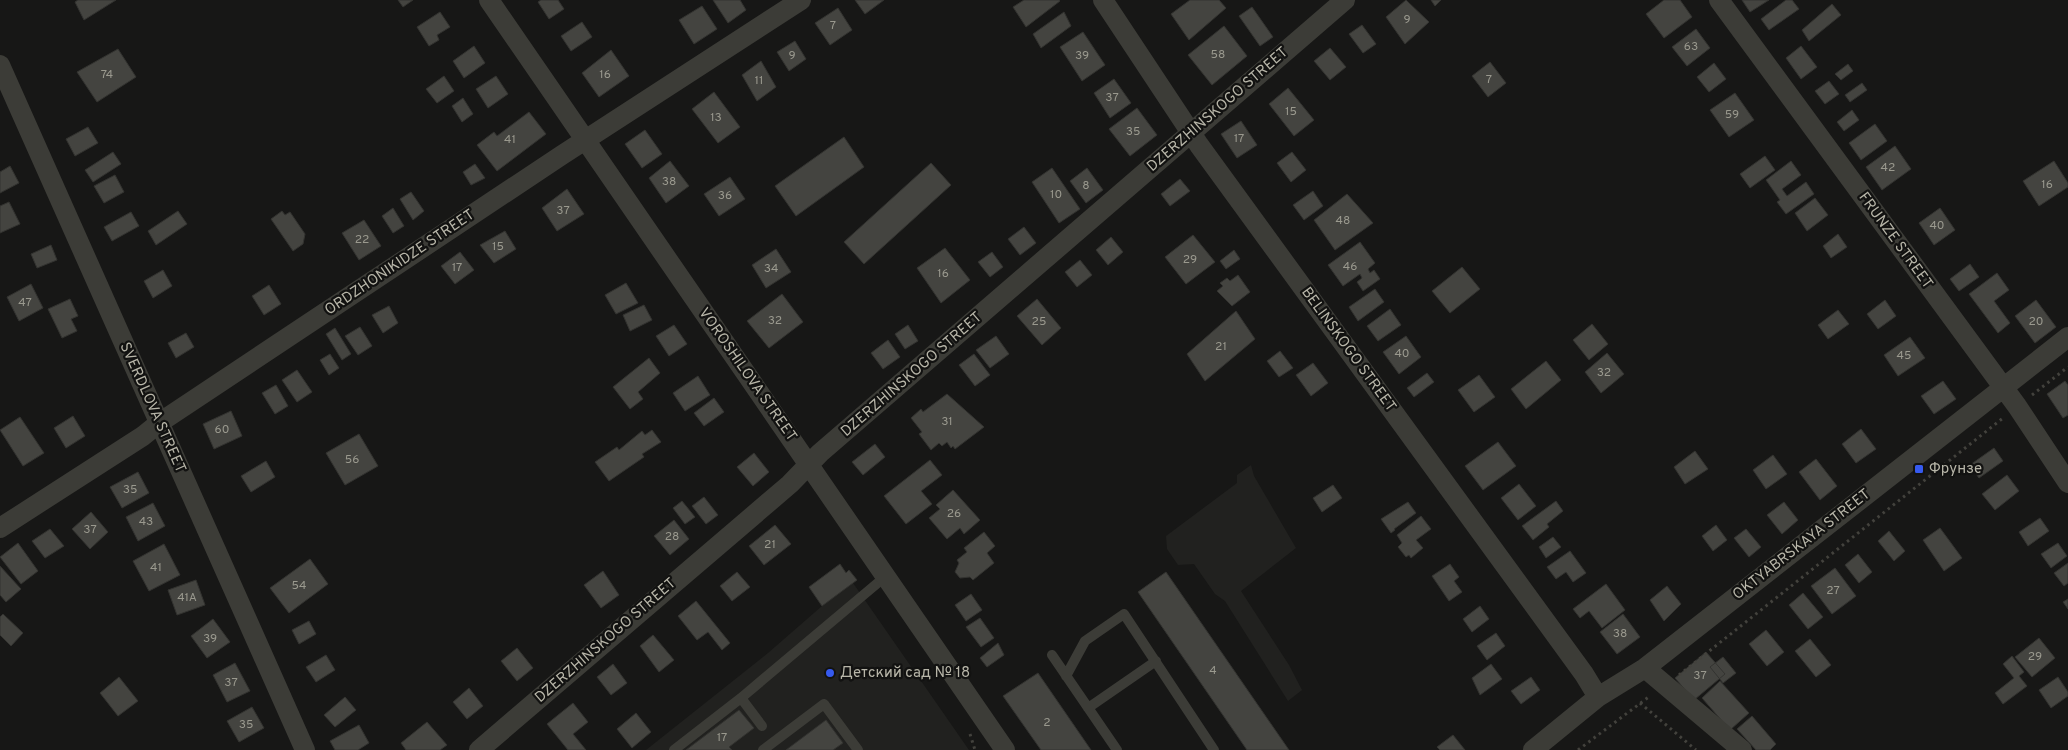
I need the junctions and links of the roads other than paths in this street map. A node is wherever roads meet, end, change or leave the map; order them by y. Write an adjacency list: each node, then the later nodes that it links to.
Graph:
1 (490, 0): 8 (street, VOROSHILOVA STREET)
2 (801, 0): 8 (street, ORDZHONIKIDZE STREET)
3 (1103, 0): 7 (street, BELINSKOGO STREET)
4 (1345, 0): 7 (street, DZERZHINSKOGO STREET)
5 (1719, 0): 10 (street, FRUNZE STREET)
6 (0, 65): 11 (street, SVERDLOVA STREET)
7 (1191, 133): 12 (street, DZERZHINSKOGO STREET); 20 (street, BELINSKOGO STREET)
8 (585, 139): 11 (street, ORDZHONIKIDZE STREET); 12 (street, VOROSHILOVA STREET)
9 (2068, 337): 10 (street, OKTYABRSKAYA STREET)
10 (2003, 388): 13 (street, FRUNZE STREET); 18 (street, OKTYABRSKAYA STREET)
11 (159, 423): 14 (street, ORDZHONIKIDZE STREET); 24 (street, SVERDLOVA STREET)
12 (809, 464): 15 (street, VOROSHILOVA STREET); 25 (street, DZERZHINSKOGO STREET)
13 (2068, 483)
14 (0, 528)
15 (886, 576): 21 (lane); 29 (street, VOROSHILOVA STREET)
16 (1052, 655): 19 (lane)
17 (1156, 661): 19 (lane); 22 (lane); 31 (lane)
18 (1645, 668): 20 (street, OKTYABRSKAYA STREET); 33 (street)
19 (1066, 676): 22 (lane)
20 (1598, 697): 32 (street, OKTYABRSKAYA STREET)
21 (742, 698): 23 (lane); 26 (lane)
22 (1088, 708): 30 (lane)
23 (762, 726)
24 (305, 750)
25 (479, 750)
26 (674, 750)
27 (763, 750): 28 (lane)
28 (858, 750)
29 (1005, 750)
30 (1117, 750)
31 (1214, 750)
32 (1533, 750)
33 (1742, 750)

